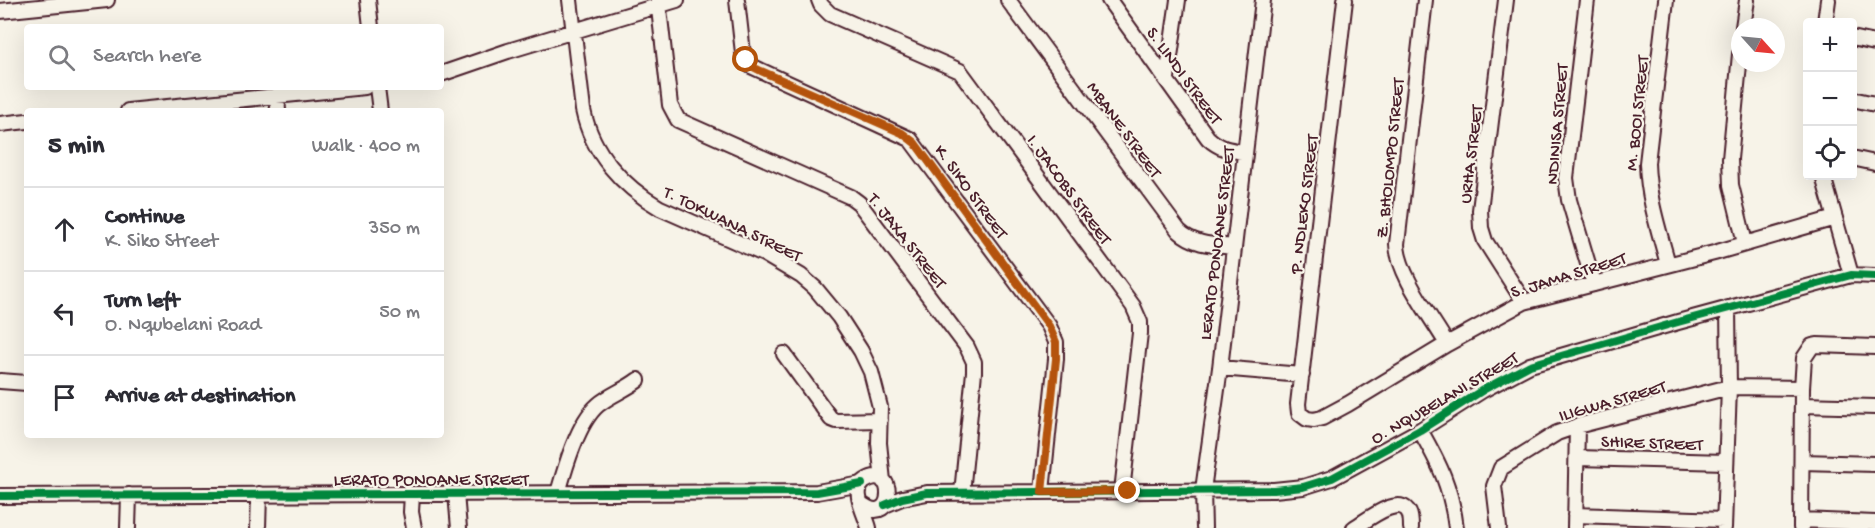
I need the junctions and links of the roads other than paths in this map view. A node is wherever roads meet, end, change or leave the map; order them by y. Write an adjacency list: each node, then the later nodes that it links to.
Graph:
1 (107, 0): 18 (street)
2 (368, 0): 23 (street)
3 (570, 0): 24 (street, T. TOKWANA STREET)
4 (677, 0): 19 (street)
5 (737, 0): 79 (street, K. SIKO STREET)
6 (819, 0): 77 (street, I. JACOBS STREET)
7 (1008, 0): 46 (street, MBANE STREET)
8 (1109, 0): 29 (street, S. LINDI STREET)
9 (1178, 0): 29 (street)
10 (1263, 0): 40 (street, LERATO PONOANE STREET)
11 (1345, 0): 57 (street, P. NDLEKO STREET)
12 (1425, 0): 53 (street, Z. BHOLOMPO STREET)
13 (1506, 0): 51 (street, URHA STREET)
14 (1587, 0): 50 (street, NDINISA STREET)
15 (1666, 0): 47 (street, M. BOOI STREET)
16 (1747, 0): 21 (street)
17 (1828, 0): 22 (street)
18 (58, 3): 20 (street)
19 (658, 3): 24 (street); 82 (street, T. JAXA STREET)
20 (0, 11)
21 (1744, 18)
22 (1826, 18)
23 (371, 24)
24 (573, 31): 28 (street); 66 (street, T. TOKWANA STREET)
25 (1857, 39): 26 (street)
26 (1875, 43)
27 (1738, 72): 45 (street)
28 (444, 73)
29 (1167, 78): 40 (street, S. LINDI STREET)
30 (332, 90): 32 (street)
31 (377, 90): 37 (street)
32 (277, 95): 35 (street); 36 (street)
33 (1857, 100): 34 (street)
34 (1875, 104)
35 (180, 108)
36 (278, 108)
37 (380, 108)
38 (24, 121): 39 (street)
39 (0, 124)
40 (1245, 152): 46 (street, LERATO PONOANE STREET)
41 (1857, 159): 42 (street)
42 (1875, 163)
43 (1824, 180): 44 (street)
44 (1835, 218): 45 (street, S. JAMA STREET); 48 (street)
45 (1745, 243): 47 (street, S. JAMA STREET)
46 (1233, 248): 56 (street, LERATO PONOANE STREET)
47 (1668, 264): 50 (street, S. JAMA STREET)
48 (1851, 275): 49 (street, O. NQUBELANI STREET); 52 (street, O. NQUBELANI STREET)
49 (1875, 276)
50 (1594, 284): 51 (street, S. JAMA STREET)
51 (1524, 302): 53 (street, S. JAMA STREET)
52 (1728, 308): 61 (street); 68 (street, O. NQUBELANI STREET)
53 (1447, 344): 65 (street, S. JAMA STREET)
54 (1875, 347): 62 (street)
55 (784, 354): 66 (street)
56 (1220, 368): 57 (street); 76 (street, LERATO PONOANE STREET)
57 (1302, 375): 65 (street, P. NDLEKO STREET)
58 (638, 380): 80 (street)
59 (0, 381): 60 (street)
60 (24, 383)
61 (1730, 387): 62 (street, ILIGWA STREET); 67 (street, ILIGWA STREET); 71 (street)
62 (1802, 388): 63 (street)
63 (1803, 405): 64 (street); 72 (street)
64 (1875, 407)
65 (1299, 413)
66 (880, 420): 69 (street, T. TOKWANA STREET)
67 (1577, 426): 70 (street); 104 (street, ILIGWA STREET)
68 (1420, 430): 76 (street, O. NQUBELANI STREET); 103 (street)
69 (879, 443): 74 (street, T. TOKWANA STREET); 75 (street, T. TOKWANA STREET)
70 (1576, 458): 71 (street, SHIRE STREET); 91 (street)
71 (1726, 462): 93 (street)
72 (1802, 462): 73 (street); 94 (street)
73 (1875, 464)
74 (864, 482): 75 (street); 78 (street, LERATO PONOANE STREET); 88 (street)
75 (884, 482): 81 (street); 89 (street)
76 (1203, 490): 77 (street, O. NQUBELANI STREET); 102 (street, LERATO PONOANE STREET)
77 (1122, 491): 79 (street, O. NQUBELANI STREET)
78 (817, 492): 80 (street, LERATO PONOANE STREET); 88 (street, LERATO PONOANE STREET)
79 (1042, 492): 82 (street, O. NQUBELANI STREET)
80 (558, 493): 84 (street, LERATO PONOANE STREET)
81 (927, 493): 82 (street, O. NQUBELANI STREET); 89 (street)
82 (962, 493)
83 (412, 494): 84 (street, LERATO PONOANE STREET); 87 (street, LERATO PONOANE STREET); 98 (street)
84 (456, 494): 99 (street)
85 (0, 495): 86 (street, LERATO PONOANE STREET)
86 (129, 495): 87 (street, LERATO PONOANE STREET); 96 (street)
87 (259, 495): 97 (street)
88 (861, 503): 89 (street); 100 (street)
89 (885, 506): 101 (street)
90 (1410, 521): 95 (street)
91 (1575, 522): 93 (street)
92 (1875, 523): 94 (street)
93 (1724, 524)
94 (1801, 524)
95 (1359, 527)
96 (128, 528)
97 (258, 528)
98 (414, 528)
99 (459, 528)
100 (869, 528)
101 (877, 528)
102 (1204, 528)
103 (1456, 528)
104 (1499, 528)

